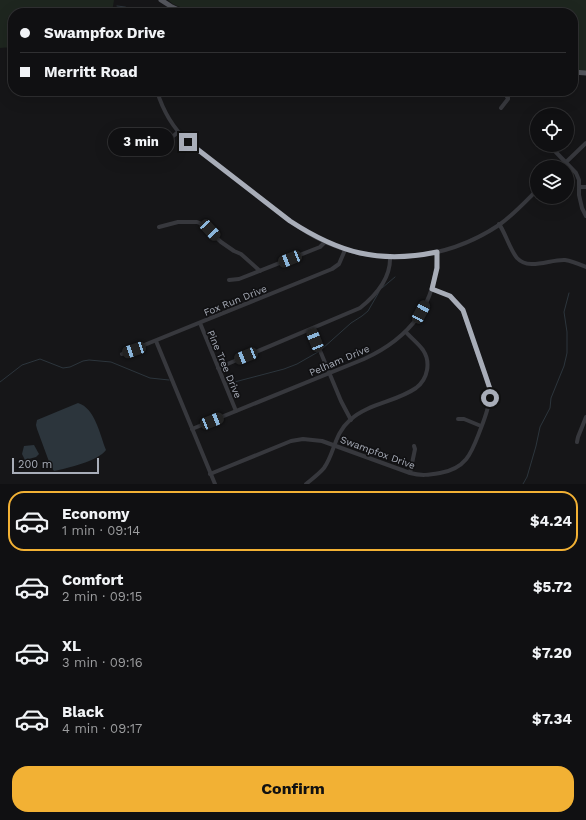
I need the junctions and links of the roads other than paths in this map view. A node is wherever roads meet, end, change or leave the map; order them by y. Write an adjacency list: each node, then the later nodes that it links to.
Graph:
1 (161, 0): 2 (main road)
2 (172, 8)
3 (159, 96): 6 (street)
4 (508, 98): 5 (street)
5 (501, 108)
6 (178, 132): 7 (street); 19 (street)
7 (171, 138)
8 (586, 144): 11 (street)
9 (556, 152): 10 (street)
10 (564, 160)
11 (568, 160)
12 (574, 171): 13 (street)
13 (579, 187): 14 (street); 16 (street)
14 (586, 187)
15 (530, 196): 17 (street)
16 (586, 216)
17 (499, 224): 21 (street); 23 (street)
18 (159, 227): 24 (street)
19 (325, 242): 20 (street); 24 (street)
20 (345, 250): 22 (street); 27 (street, Fox Run Drive)
21 (437, 252): 22 (street); 26 (street, Pelham Drive)
22 (390, 257): 28 (street)
23 (586, 267)
24 (260, 270): 25 (street)
25 (229, 280)
26 (432, 289): 29 (street, Pelham Drive); 38 (street, Swampfox Drive)
27 (200, 323): 30 (street, Fox Run Drive); 32 (street, Pine Tree Drive)
28 (311, 329): 32 (street); 33 (street)
29 (406, 332): 33 (street, Pelham Drive); 37 (street)
30 (156, 341): 31 (street, Fox Run Drive); 39 (street)
31 (122, 354)
32 (218, 368): 34 (street, Pine Tree Drive)
33 (329, 373): 34 (street, Pelham Drive); 37 (street)
34 (236, 411): 39 (street, Pelham Drive)
35 (586, 417): 40 (street)
36 (458, 419): 38 (street)
37 (350, 420): 41 (street)
38 (481, 426): 43 (street, Swampfox Drive)
39 (192, 430): 44 (street)
40 (577, 442)
41 (334, 445): 43 (street, Swampfox Drive); 44 (street, Swampfox Drive); 46 (street)
42 (414, 446): 43 (street)
43 (410, 473)
44 (210, 474): 45 (street)
45 (215, 484)
46 (306, 484)

